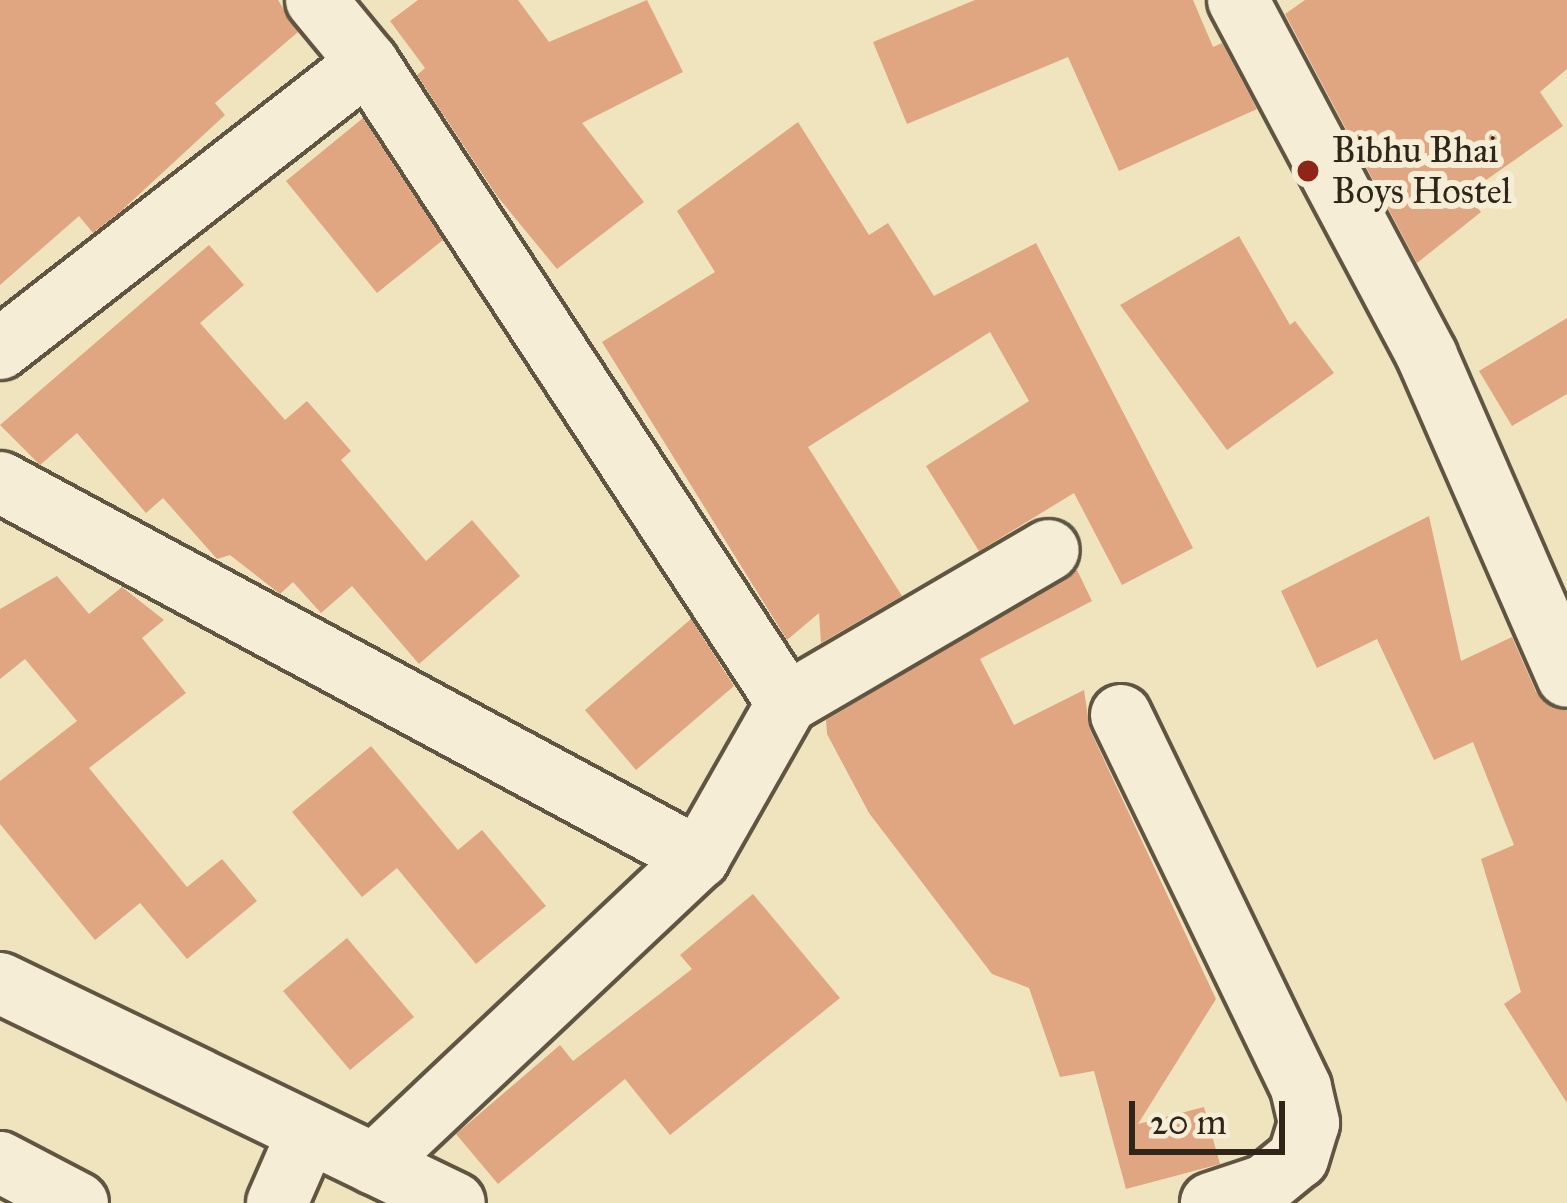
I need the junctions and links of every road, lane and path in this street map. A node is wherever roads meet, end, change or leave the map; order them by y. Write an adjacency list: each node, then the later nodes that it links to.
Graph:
1 (316, 0): 3 (street)
2 (1259, 9): 7 (street)
3 (368, 63): 4 (street); 8 (street)
4 (0, 349)
5 (0, 482): 10 (street)
6 (1049, 550): 8 (street)
7 (1567, 676)
8 (787, 703): 10 (street)
9 (1120, 716): 18 (street)
10 (699, 858): 14 (street)
11 (0, 983): 12 (street)
12 (308, 1132): 14 (street); 16 (street)
13 (0, 1162): 15 (street)
14 (374, 1164): 17 (street)
15 (78, 1203)
16 (277, 1203)
17 (455, 1203)
18 (1211, 1203)

